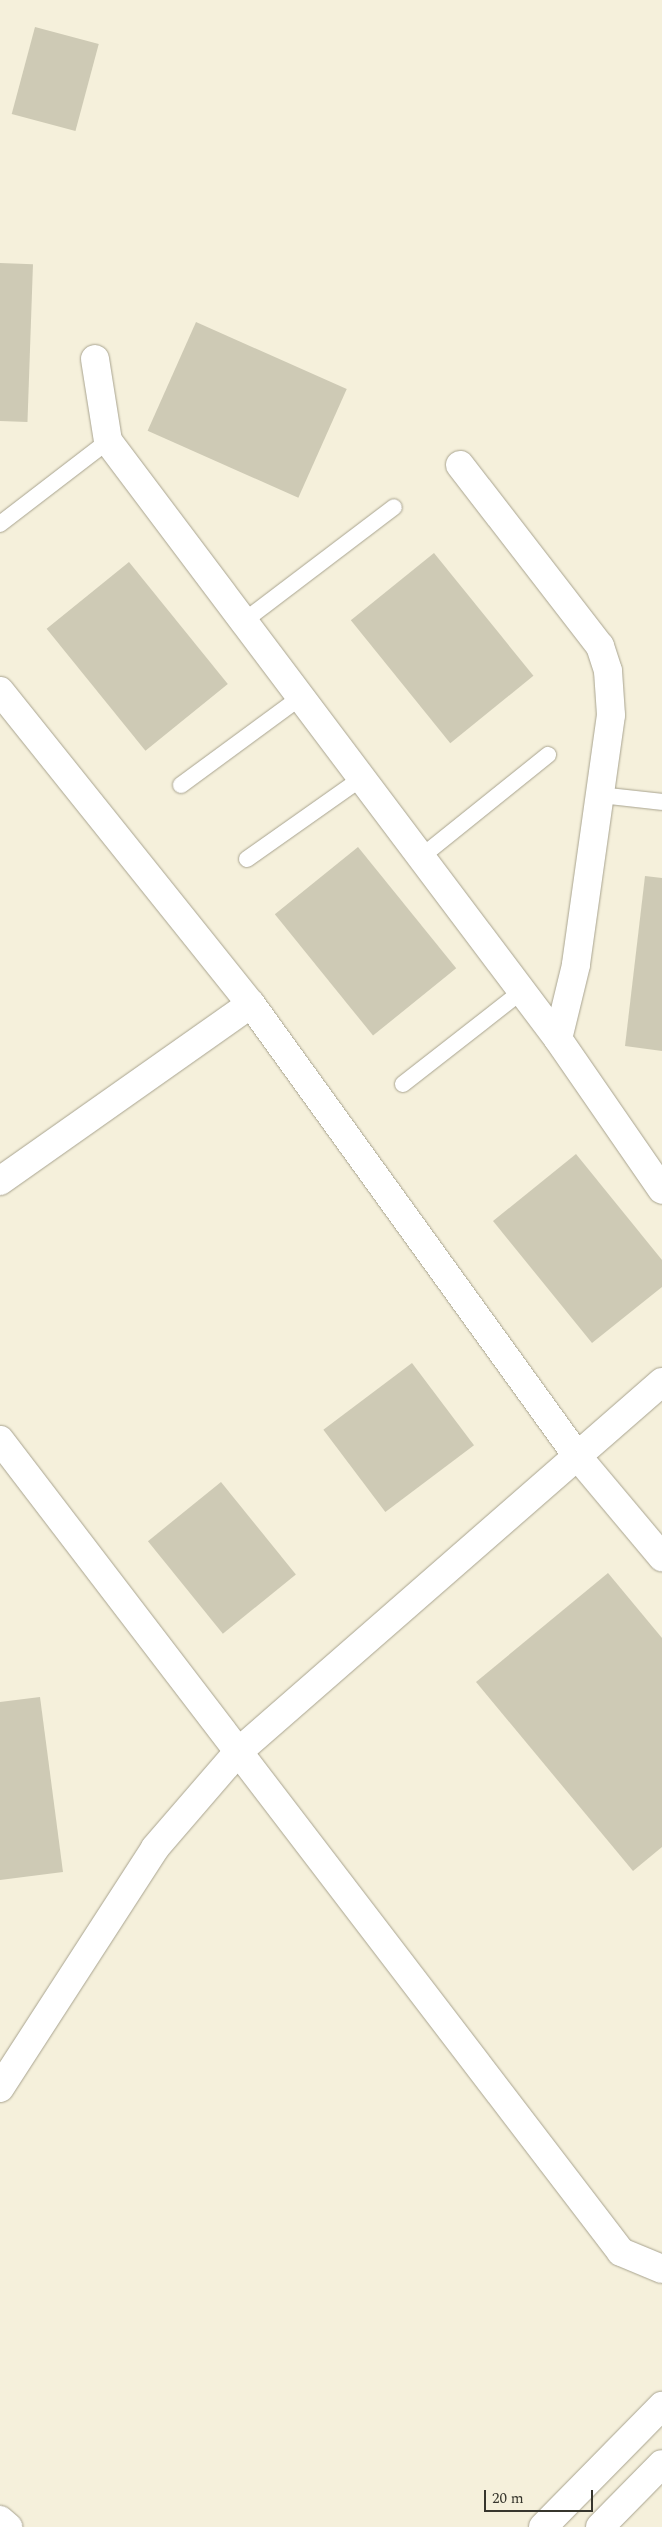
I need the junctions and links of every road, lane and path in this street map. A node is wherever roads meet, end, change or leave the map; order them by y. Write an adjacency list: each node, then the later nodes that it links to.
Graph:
1 (95, 359): 2 (street)
2 (108, 441): 5 (lane); 6 (street)
3 (460, 465): 12 (street)
4 (394, 507): 6 (lane)
5 (0, 524)
6 (244, 621): 8 (street)
7 (0, 691): 17 (street)
8 (301, 697): 10 (street); 11 (lane)
9 (548, 755): 14 (lane)
10 (362, 778): 14 (street); 15 (lane)
11 (181, 784)
12 (600, 795): 13 (lane); 18 (street)
13 (662, 802)
14 (420, 857): 16 (street)
15 (247, 860)
16 (522, 991): 18 (street); 19 (lane)
17 (251, 1004): 20 (street); 24 (street)
18 (558, 1039): 21 (street)
19 (403, 1084)
20 (0, 1181)
21 (662, 1190)
22 (662, 1382): 24 (street)
23 (0, 1440): 26 (street)
24 (578, 1457): 25 (street); 26 (street)
25 (662, 1557)
26 (237, 1753): 27 (street); 28 (street)
27 (0, 2088)
28 (662, 2268)
29 (662, 2406): 33 (street)
30 (662, 2464): 34 (street)
31 (0, 2520): 32 (street)
32 (8, 2527)
33 (543, 2527)
34 (600, 2527)

